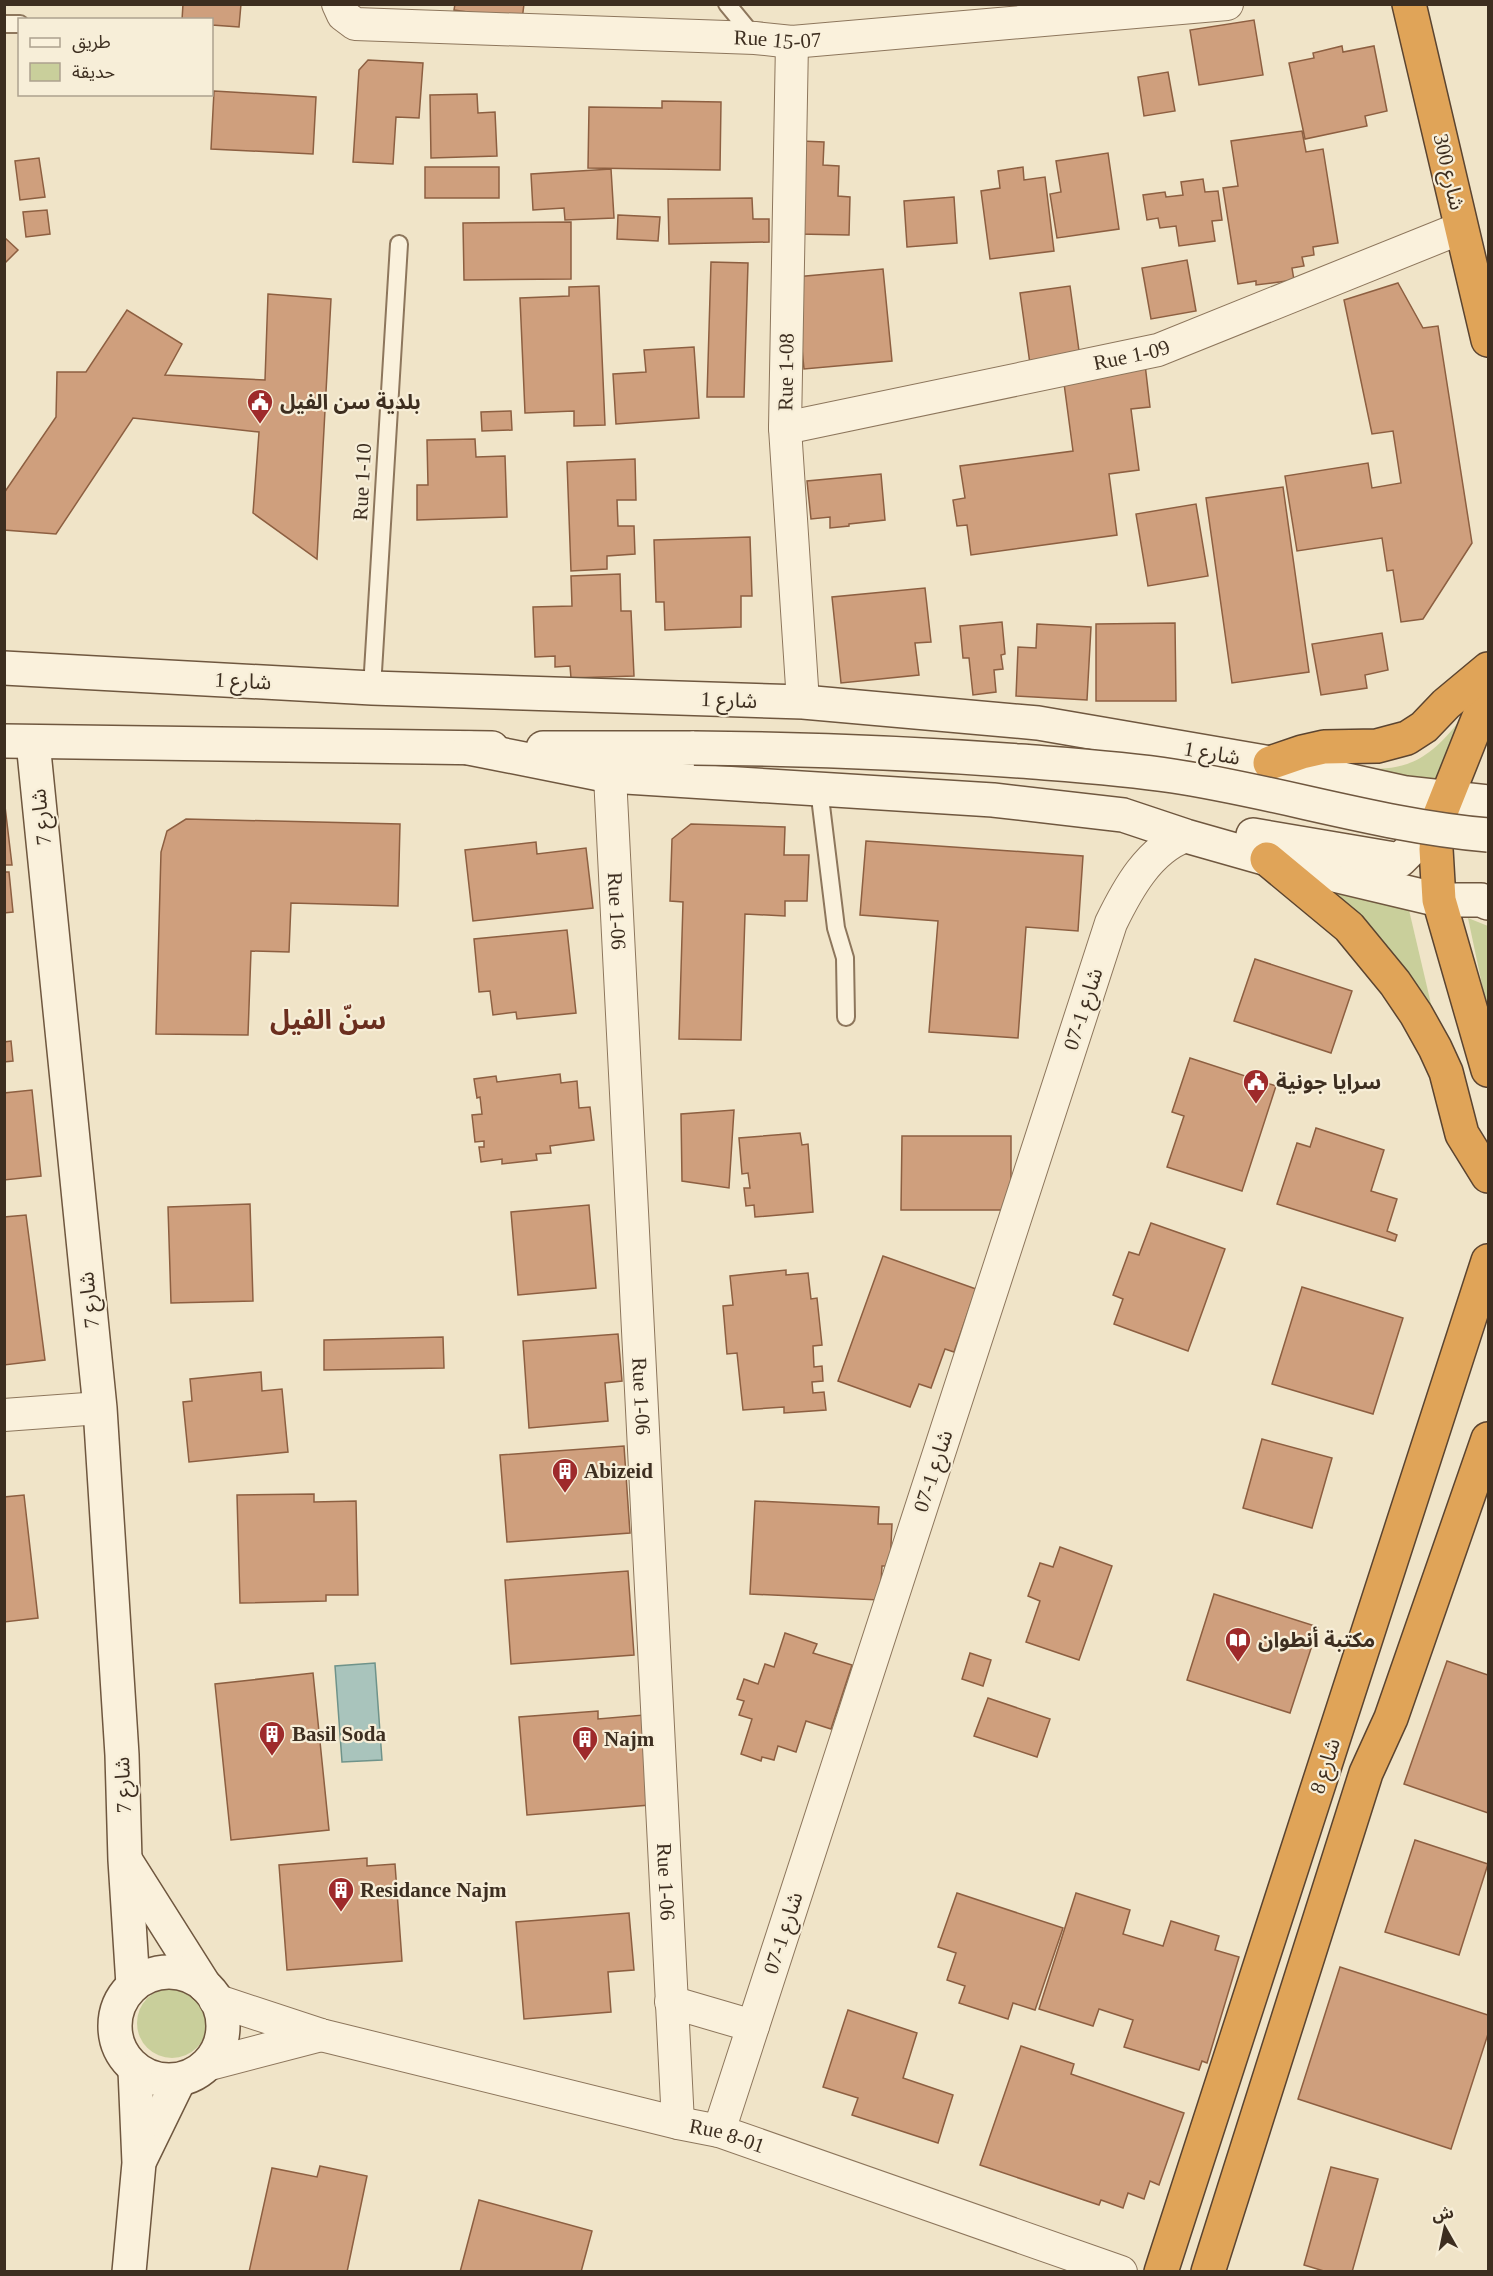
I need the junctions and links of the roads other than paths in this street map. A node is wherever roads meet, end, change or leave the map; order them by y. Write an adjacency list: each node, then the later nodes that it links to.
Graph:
1 (338, 4): 5 (street, Rue 15-07)
2 (727, 4): 5 (lane)
3 (1227, 4): 6 (street, Rue 15-07)
4 (1409, 4): 7 (highway, شارع 300)
5 (755, 38): 6 (street, Rue 15-07)
6 (792, 42): 10 (street, Rue 1-08)
7 (1461, 228): 9 (highway, شارع 300); 10 (street, Rue 1-09)
8 (399, 244): 13 (lane, Rue 1-10)
9 (1488, 340)
10 (785, 428): 15 (street, Rue 1-08)
11 (4, 668): 13 (main road, شارع 1)
12 (1488, 669): 18 (highway)
13 (372, 688): 15 (main road, شارع 1)
14 (1488, 694): 22 (highway)
15 (803, 702): 18 (main road, شارع 1)
16 (19, 741): 17 (main road); 35 (main road, شارع 7)
17 (469, 748): 19 (main road); 25 (main road, bridge)
18 (1270, 763): 21 (main road, شارع 1)
19 (610, 776): 20 (main road); 42 (street, Rue 1-06)
20 (819, 789): 24 (main road); 30 (lane)
21 (1406, 793): 22 (main road, شارع 1); 24 (main road)
22 (1446, 798): 23 (main road, شارع 1); 28 (highway)
23 (1488, 802)
24 (1123, 814): 26 (main road)
25 (1488, 835)
26 (1186, 836): 27 (main road); 43 (street, شارع 1-07)
27 (1267, 859): 28 (main road); 32 (highway)
28 (1439, 900): 29 (main road); 31 (highway)
29 (1488, 903)
30 (846, 1017)
31 (1488, 1070)
32 (1488, 1176)
33 (1488, 1261): 52 (highway, شارع 8)
34 (1488, 1335): 39 (highway)
35 (100, 1408): 36 (street); 38 (main road, شارع 7)
36 (4, 1415)
37 (1488, 1439): 39 (highway)
38 (125, 1860): 40 (main road, شارع 7); 41 (main road)
39 (1318, 1927): 53 (highway)
40 (133, 1985): 41 (main road); 45 (main road)
41 (210, 1993): 44 (street, Rue 8-01); 46 (main road)
42 (671, 2002): 43 (street); 47 (street, Rue 1-06)
43 (753, 2025): 48 (street, شارع 1-07)
44 (321, 2035): 46 (street); 47 (street, Rue 8-01)
45 (135, 2070): 46 (main road); 49 (main road)
46 (192, 2073): 49 (main road)
47 (678, 2123): 48 (street, Rue 8-01)
48 (719, 2131): 51 (street, Rue 8-01)
49 (139, 2163): 50 (main road)
50 (129, 2271)
51 (1121, 2271)
52 (1161, 2271)
53 (1208, 2271)

